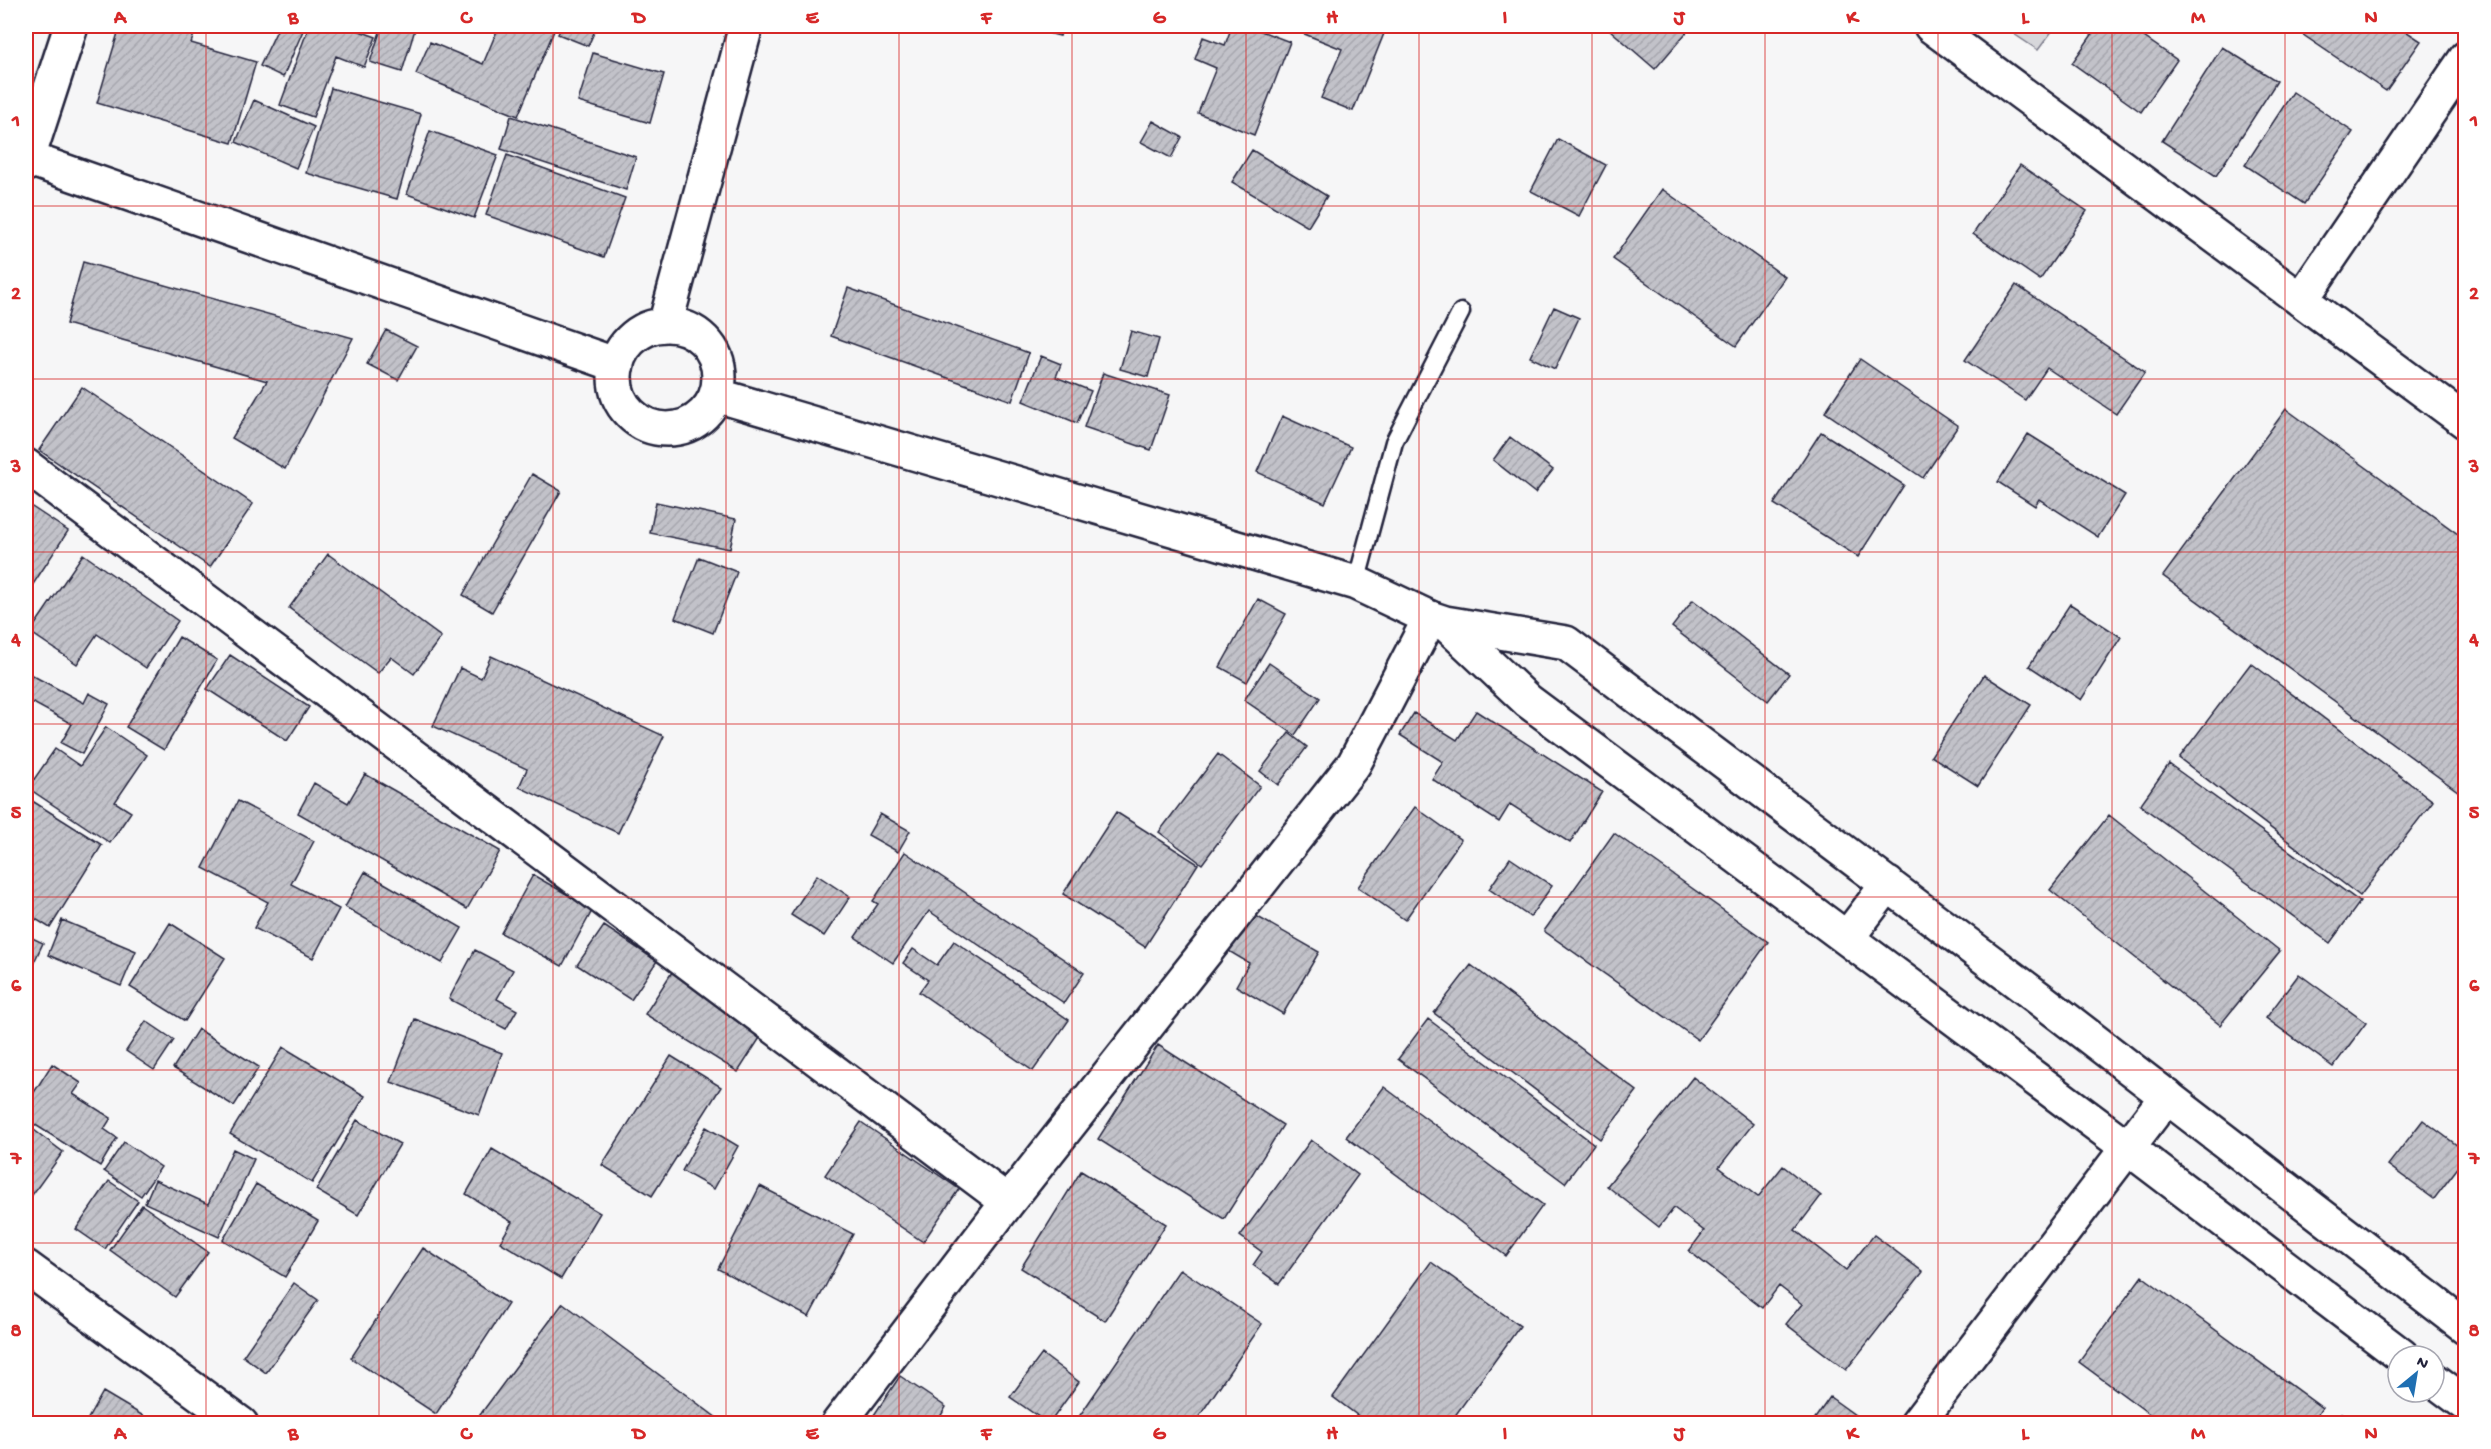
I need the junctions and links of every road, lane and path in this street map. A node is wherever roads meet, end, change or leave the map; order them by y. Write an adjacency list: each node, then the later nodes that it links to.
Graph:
1 (71, 26): 5 (street)
2 (746, 26): 8 (street)
3 (1930, 26): 6 (street)
4 (2466, 58): 6 (street)
5 (26, 161): 9 (street)
6 (2301, 300): 11 (street)
7 (1461, 312): 13 (lane)
8 (664, 325): 9 (street); 10 (street)
9 (617, 365): 10 (street)
10 (716, 395): 13 (street)
11 (2466, 422)
12 (26, 466): 19 (street)
13 (1356, 583): 14 (street)
14 (1437, 620): 15 (street); 16 (street); 19 (street)
15 (1888, 884): 16 (street); 17 (street)
16 (1847, 938): 18 (street)
17 (2167, 1096): 18 (street); 21 (street)
18 (2127, 1147): 22 (street); 27 (street)
19 (1008, 1202): 26 (street)
20 (26, 1267): 25 (street)
21 (2466, 1327)
22 (2386, 1344)
23 (2446, 1389): 24 (street)
24 (2466, 1404)
25 (242, 1424)
26 (838, 1424)
27 (1917, 1424)

